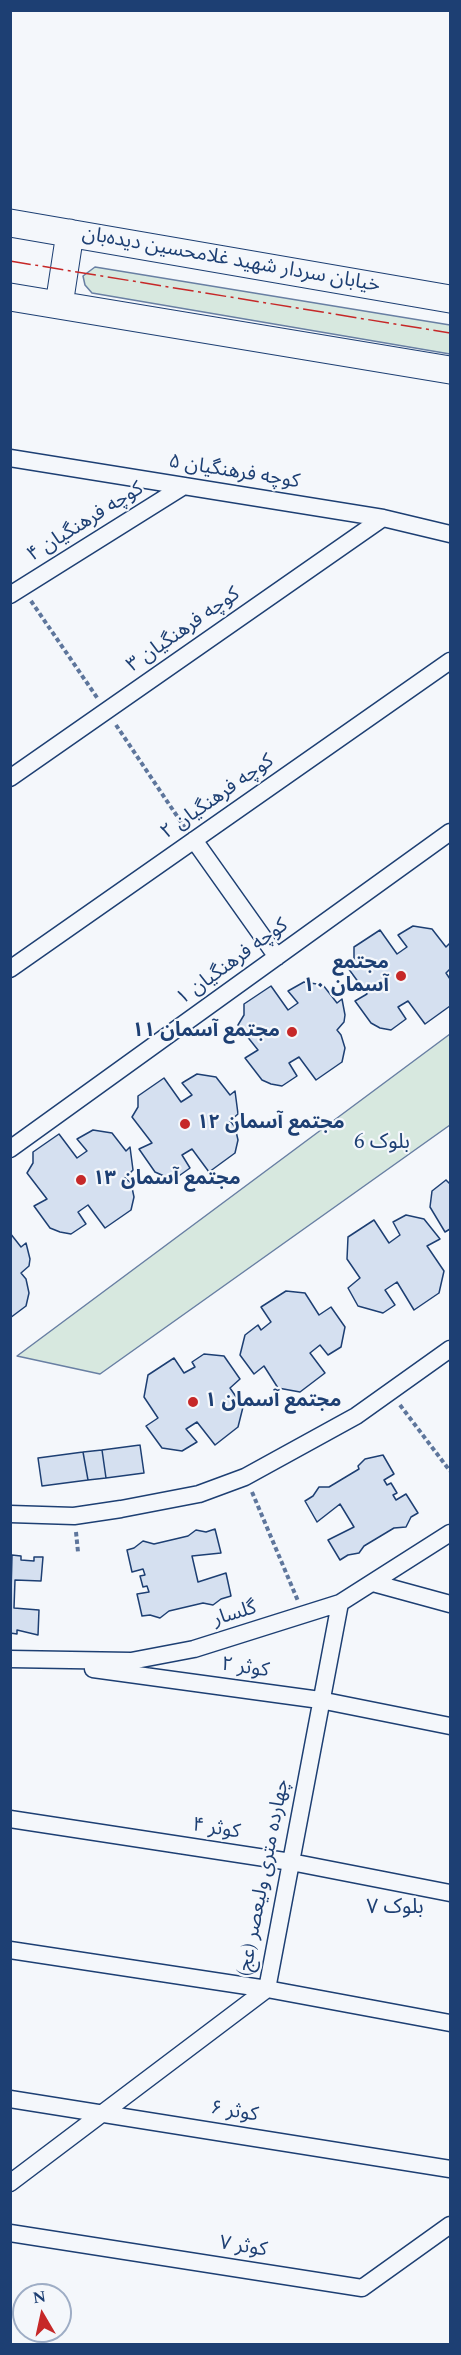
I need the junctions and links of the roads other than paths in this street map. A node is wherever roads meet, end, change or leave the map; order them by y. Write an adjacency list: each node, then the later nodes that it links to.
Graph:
1 (10, 223): 2 (main road, خیابان سردار شهید غلامحسین دیده‌بان)
2 (70, 233): 4 (main road, خیابان سردار شهید غلامحسین دیده‌بان); 5 (main road)
3 (10, 297): 5 (main road)
4 (450, 299)
5 (59, 305): 6 (main road)
6 (450, 370)
7 (10, 458): 8 (street, کوچه فرهنگیان ۵)
8 (184, 486): 9 (street, کوچه فرهنگیان ۵); 11 (street, کوچه فرهنگیان ۴)
9 (382, 518): 10 (street, کوچه فرهنگیان ۵); 13 (street, کوچه فرهنگیان ۳)
10 (450, 534)
11 (10, 595)
12 (450, 661): 15 (street, کوچه فرهنگیان ۲)
13 (10, 778)
14 (450, 832): 16 (street, کوچه فرهنگیان ۱)
15 (194, 840): 16 (street); 17 (street, کوچه فرهنگیان ۲)
16 (277, 957): 18 (street, کوچه فرهنگیان ۱)
17 (10, 969)
18 (10, 1149)
19 (450, 1349): 20 (street)
20 (10, 1514)
21 (450, 1533): 22 (street, گلسار)
22 (373, 1583): 23 (street, گلسار); 24 (street)
23 (340, 1603): 26 (street, گلسار); 27 (street, چهارده متری ولیعصر (عج))
24 (450, 1604)
25 (10, 1659): 26 (street, گلسار)
26 (33, 1661): 27 (street, کوثر ۲)
27 (320, 1700): 28 (street, کوثر ۲); 30 (street, چهارده متری ولیعصر (عج))
28 (450, 1726)
29 (10, 1820): 30 (street, کوثر ۴)
30 (291, 1862): 31 (street, کوثر ۴); 33 (street, چهارده متری ولیعصر (عج))
31 (450, 1893)
32 (10, 1950): 33 (street)
33 (267, 1989): 34 (street); 36 (street, چهارده متری ولیعصر (عج))
34 (450, 2023)
35 (10, 2098): 36 (street, کوثر ۶)
36 (102, 2114): 37 (street, کوثر ۶); 38 (street, چهارده متری ولیعصر (عج))
37 (450, 2169)
38 (10, 2183)
39 (450, 2225): 40 (street, کوثر ۷)
40 (10, 2233)

